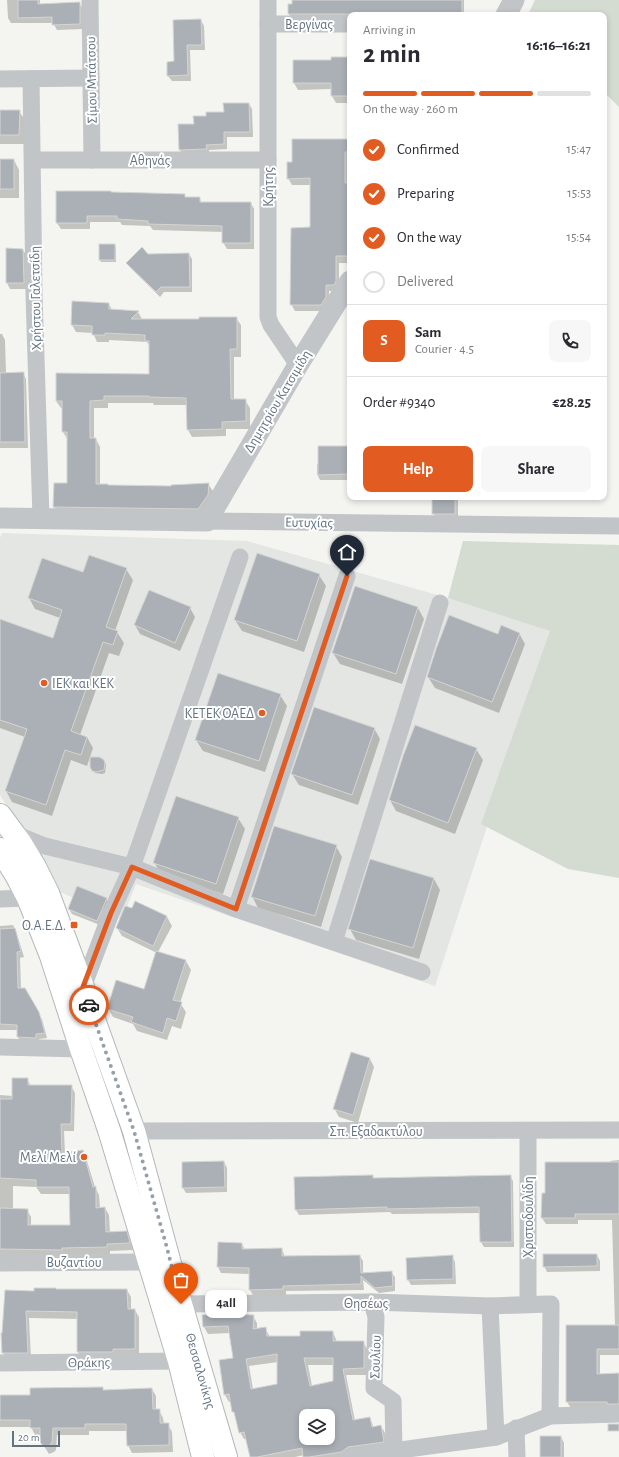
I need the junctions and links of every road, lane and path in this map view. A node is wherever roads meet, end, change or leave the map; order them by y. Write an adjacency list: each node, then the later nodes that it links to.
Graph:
1 (90, 0): 7 (street, Σίμου Μπάτσου)
2 (268, 0): 5 (street, Κρήτης)
3 (514, 0): 4 (street)
4 (508, 12)
5 (268, 24): 6 (street, Βεργίνας); 12 (street, Κρήτης)
6 (347, 24)
7 (91, 78): 9 (street); 11 (street, Σίμου Μπάτσου)
8 (0, 79): 9 (street)
9 (31, 79): 10 (street, Χρήστου Γαλετσίδη)
10 (33, 160): 11 (street, Αθηνάς); 16 (street, Χρήστου Γαλετσίδη)
11 (92, 160): 12 (street, Αθηνάς)
12 (268, 160): 14 (street, Κρήτης)
13 (347, 286): 14 (street, Δημητρίου Κατσιμίδη)
14 (298, 365): 17 (street, Δημητρίου Κατσιμίδη)
15 (0, 518): 16 (street, Ευτυχίας)
16 (41, 518): 17 (street, Ευτυχίας)
17 (207, 521): 18 (street, Ευτυχίας)
18 (619, 526)
19 (240, 557): 24 (street)
20 (347, 576): 27 (street)
21 (440, 602): 28 (street)
22 (0, 815): 23 (main road, Θεσσαλονίκης)
23 (7, 841): 24 (street); 25 (main road, Θεσσαλονίκης); 30 (main road, Θεσσαλονίκης)
24 (132, 867): 27 (street); 30 (street)
25 (28, 898): 26 (street); 32 (main road, Θεσσαλονίκης)
26 (0, 899)
27 (236, 909): 28 (street)
28 (334, 942): 29 (street)
29 (422, 972)
30 (83, 987): 34 (main road, Θεσσαλονίκης)
31 (0, 1047): 32 (street)
32 (81, 1049): 36 (main road, Θεσσαλονίκης)
33 (619, 1130): 35 (street, Σπ. Εξαδακτύλου)
34 (134, 1131): 35 (street, Σπ. Εξαδακτύλου); 39 (main road, Θεσσαλονίκης)
35 (528, 1131): 40 (street, Χριστοδουλίδη)
36 (149, 1262): 37 (street, Βυζαντίου); 42 (main road, Θεσσαλονίκης)
37 (0, 1263)
38 (372, 1302): 39 (street, Θησέως); 41 (street, Θησέως); 48 (street, Σουλίου)
39 (181, 1304): 50 (main road, Θεσσαλονίκης)
40 (528, 1304): 41 (street, Θησέως); 45 (street, Θησέως)
41 (490, 1306): 47 (street)
42 (179, 1361): 43 (street, Θράκης); 49 (main road, Θεσσαλονίκης)
43 (0, 1363)
44 (619, 1414): 45 (street)
45 (550, 1416): 46 (street)
46 (516, 1428): 47 (street); 52 (street)
47 (496, 1437): 48 (street)
48 (394, 1451): 51 (street)
49 (203, 1457)
50 (226, 1457)
51 (349, 1457)
52 (517, 1457)

